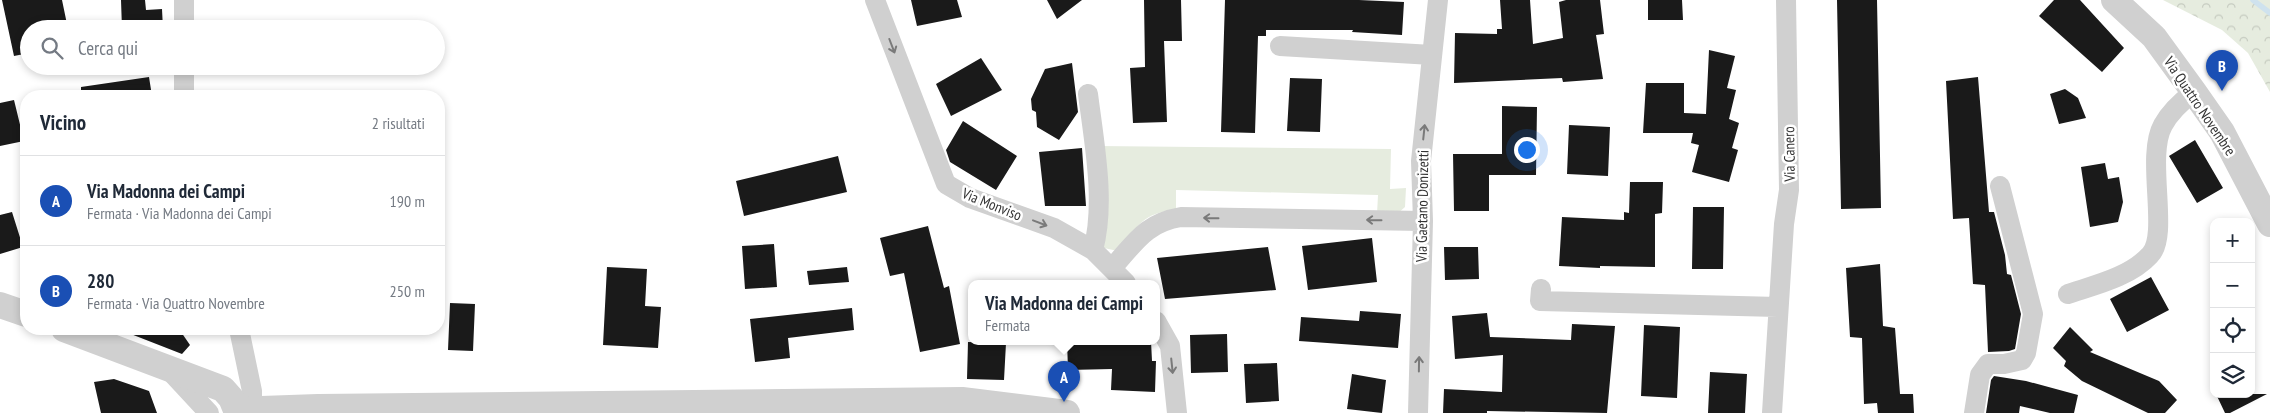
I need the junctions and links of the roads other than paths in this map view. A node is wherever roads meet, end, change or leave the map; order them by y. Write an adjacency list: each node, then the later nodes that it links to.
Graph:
1 (184, 0): 6 (street)
2 (875, 0): 16 (street, Via Monviso, one-way to 16)
3 (1438, 0): 8 (street, Via Gaetano Donizetti)
4 (1786, 0): 22 (street, Via Canero)
5 (2114, 0): 11 (street, Via Quattro Novembre)
6 (184, 20)
7 (1280, 46): 8 (street)
8 (1432, 55): 14 (street, Via Gaetano Donizetti, one-way to 8)
9 (184, 75): 10 (street)
10 (184, 90)
11 (2194, 92): 15 (street, Via Quattro Novembre); 20 (street)
12 (1088, 94): 16 (street)
13 (2000, 186): 35 (street)
14 (1422, 221): 17 (street, one-way to 17); 33 (street, Via Gaetano Donizetti, one-way to 14)
15 (2270, 224)
16 (1092, 250): 17 (street, Via Monviso)
17 (1112, 268): 18 (street, Via Monviso)
18 (1123, 280)
19 (1541, 289): 22 (street)
20 (2068, 294)
21 (0, 304): 23 (street)
22 (1778, 307): 34 (street, Via Canero)
23 (20, 312)
24 (1160, 328): 32 (street, one-way to 32)
25 (80, 335): 27 (street)
26 (240, 335): 29 (street)
27 (166, 367): 29 (street); 30 (street)
28 (696, 408): 29 (street); 31 (street)
29 (238, 411)
30 (209, 413)
31 (1067, 413)
32 (1177, 413)
33 (1418, 413)
34 (1772, 413)
35 (1974, 413)

